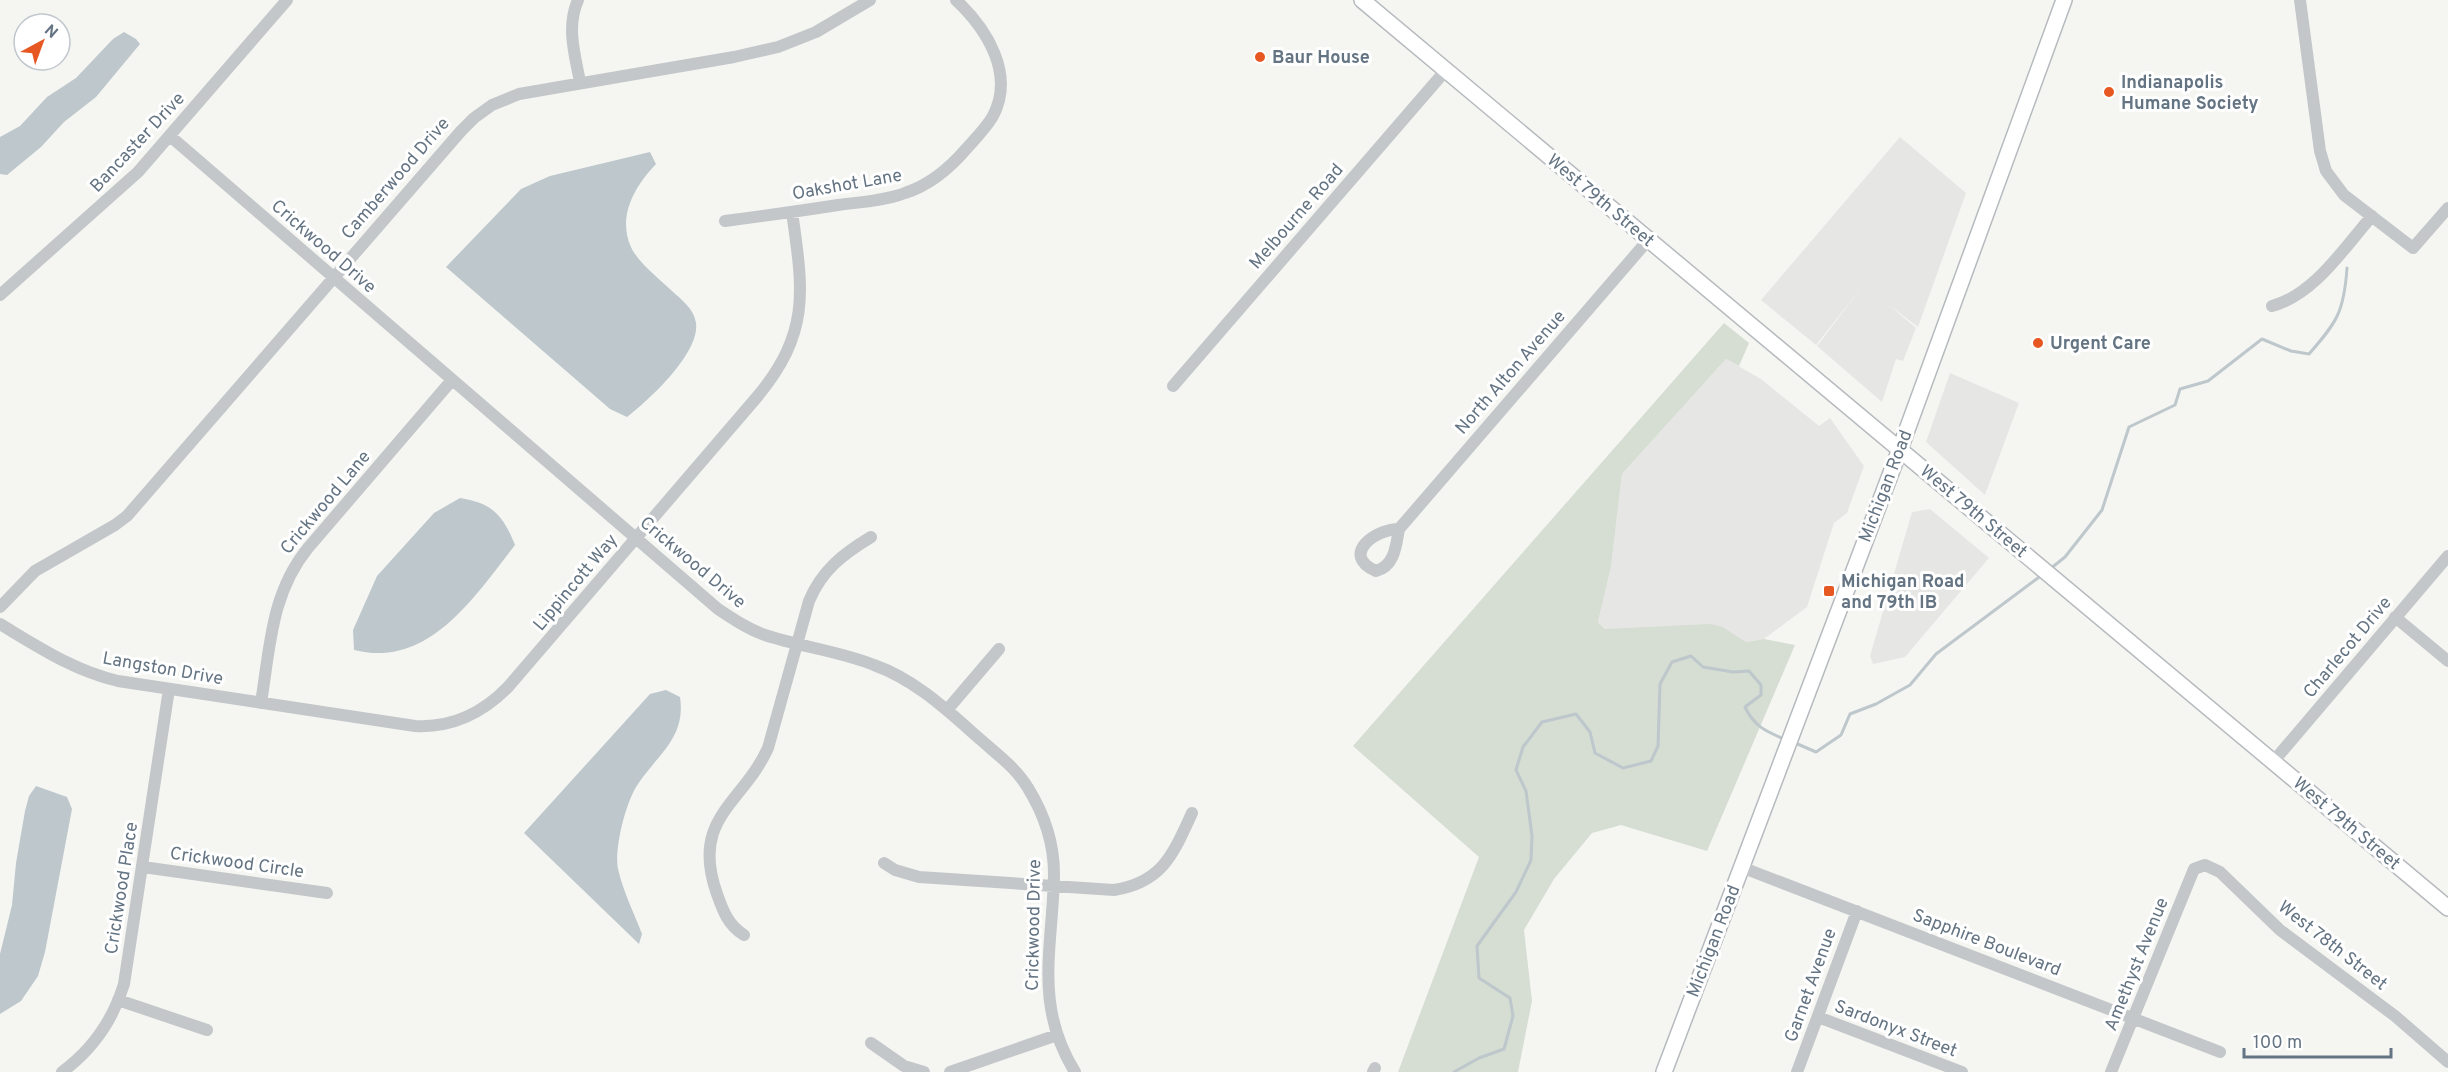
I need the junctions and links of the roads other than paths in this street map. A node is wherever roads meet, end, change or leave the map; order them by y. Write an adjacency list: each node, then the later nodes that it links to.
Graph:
1 (287, 0): 10 (street, Bancaster Drive)
2 (578, 0): 9 (street)
3 (870, 0): 9 (street, Camberwood Drive)
4 (956, 0): 12 (street, Oakshot Lane)
5 (1362, 0): 8 (main road, West 79th Street)
6 (2064, 0): 21 (main road, Michigan Road)
7 (2300, 0): 13 (street)
8 (1446, 70): 15 (main road, West 79th Street); 20 (street, Melbourne Road)
9 (580, 82): 16 (street, Camberwood Drive)
10 (170, 136): 16 (street, Crickwood Drive); 17 (street, Bancaster Drive)
11 (2448, 208): 13 (street)
12 (792, 212): 14 (street, Oakshot Lane); 24 (street, Lippincott Way)
13 (2372, 216): 18 (street)
14 (725, 221)
15 (1649, 240): 21 (main road, West 79th Street); 22 (street, North Alton Avenue)
16 (333, 277): 19 (street, Crickwood Drive); 26 (street, Camberwood Drive)
17 (0, 296)
18 (2272, 306)
19 (452, 380): 24 (street, Crickwood Drive); 33 (street, Crickwood Lane)
20 (1173, 386)
21 (1900, 449): 35 (main road, West 79th Street); 39 (main road, Michigan Road)
22 (1399, 529)
23 (871, 537): 29 (street)
24 (636, 538): 29 (street, Crickwood Drive); 33 (street, Lippincott Way)
25 (2448, 556): 27 (street, Charlecot Drive)
26 (0, 607)
27 (2396, 617): 31 (street); 35 (street, Charlecot Drive)
28 (0, 624): 32 (street, Langston Drive)
29 (797, 644): 34 (street, Crickwood Drive); 45 (street)
30 (999, 649): 34 (street)
31 (2448, 661)
32 (169, 689): 33 (street, Langston Drive); 38 (street, Crickwood Place)
33 (261, 703)
34 (947, 710): 41 (street, Crickwood Drive)
35 (2273, 762): 43 (main road, West 79th Street)
36 (1192, 813): 41 (street)
37 (884, 863): 41 (street)
38 (143, 867): 42 (street, Crickwood Circle); 46 (street, Crickwood Place)
39 (1741, 867): 44 (street, Sapphire Boulevard); 58 (main road, Michigan Road)
40 (2194, 869): 48 (street, Amethyst Avenue); 53 (street, West 78th Street)
41 (1053, 886): 50 (street, Crickwood Drive)
42 (327, 893)
43 (2448, 908)
44 (1857, 911): 47 (street, Garnet Avenue); 48 (street, Sapphire Boulevard)
45 (744, 935)
46 (118, 1000): 49 (street); 54 (street, Crickwood Place)
47 (1818, 1017): 59 (street, Garnet Avenue); 60 (street, Sardonyx Street)
48 (2134, 1017): 52 (street, Sapphire Boulevard); 61 (street, Amethyst Avenue)
49 (207, 1030)
50 (1057, 1035): 56 (street); 57 (street, Crickwood Drive)
51 (871, 1043): 55 (street)
52 (2220, 1052)
53 (2448, 1062)
54 (62, 1072)
55 (924, 1072)
56 (950, 1072)
57 (1075, 1072)
58 (1664, 1072)
59 (1797, 1072)
60 (1962, 1072)
61 (2111, 1072)

